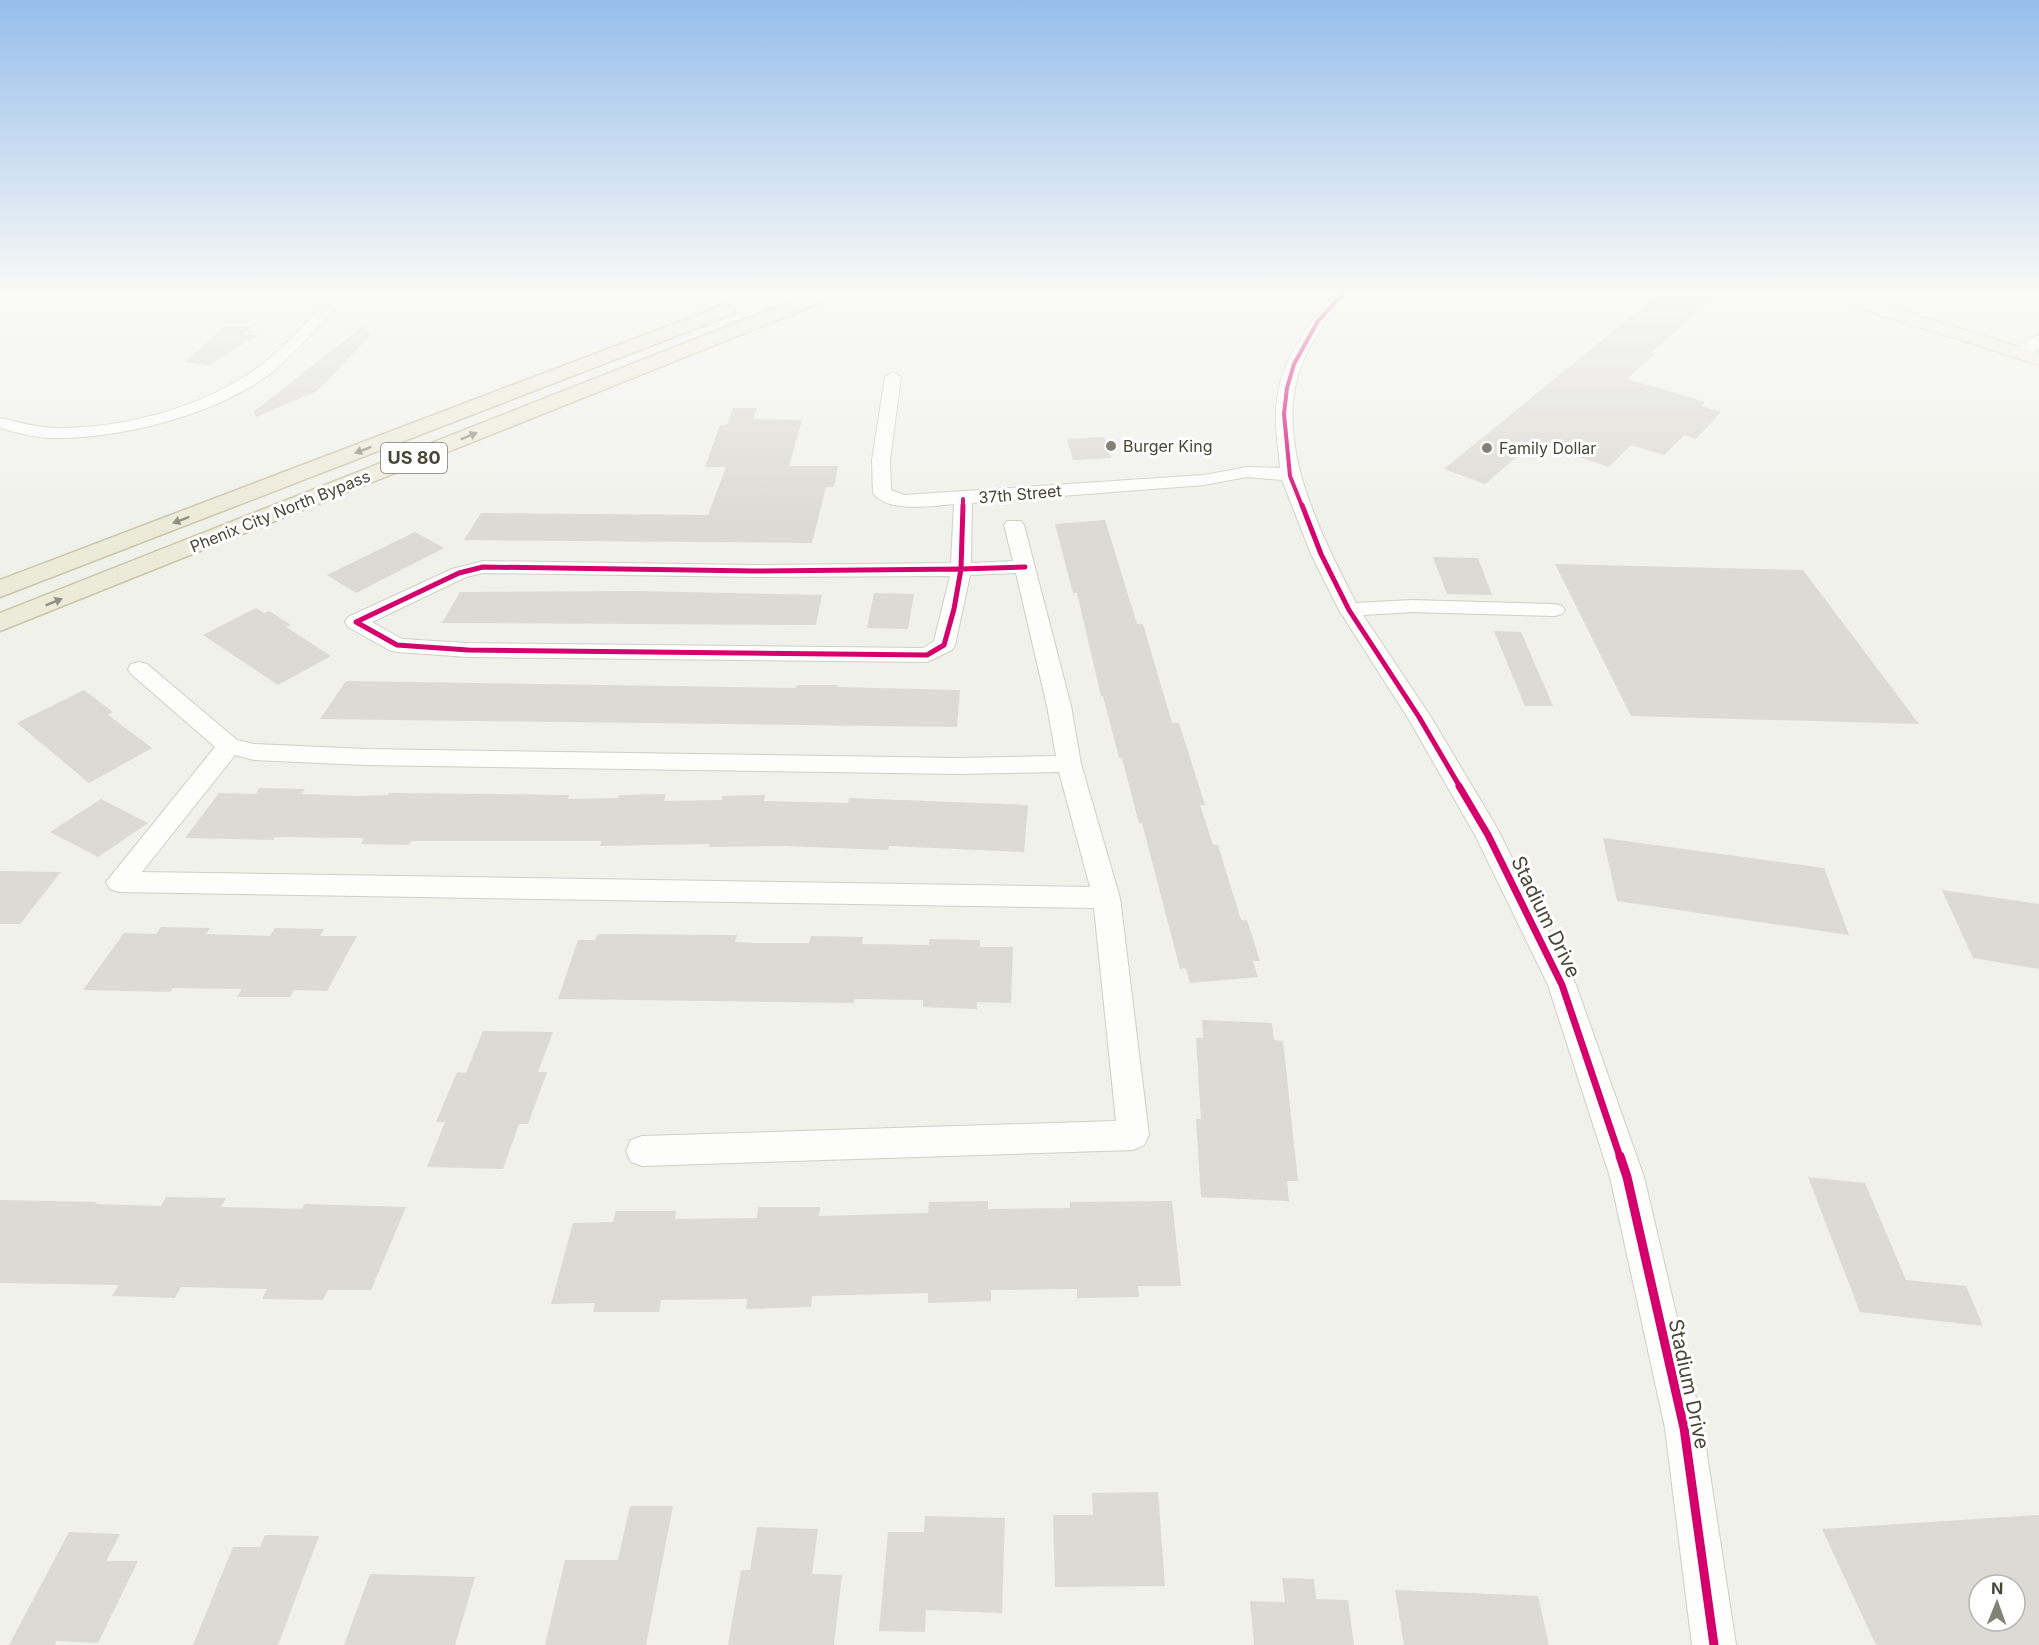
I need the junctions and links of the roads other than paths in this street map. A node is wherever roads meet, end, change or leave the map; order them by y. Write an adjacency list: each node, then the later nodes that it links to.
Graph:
1 (264, 370): 6 (street)
2 (569, 370): 12 (highway, Phenix City North Bypass / US 80, one-way to 12)
3 (635, 370): 15 (highway, Phenix City North Bypass / US 80, one-way to 3)
4 (1292, 370): 7 (street, Stadium Drive)
5 (893, 377): 8 (street, 37th Street)
6 (0, 423)
7 (1290, 476): 8 (street, 37th Street); 13 (street, Stadium Drive)
8 (963, 499): 11 (street)
9 (1014, 525): 10 (street)
10 (1025, 567): 11 (street); 18 (street)
11 (962, 570): 11 (street)
12 (0, 589)
13 (1349, 610): 14 (street); 21 (street, Stadium Drive)
14 (1555, 610)
15 (0, 623)
16 (139, 669): 17 (street)
17 (229, 746): 18 (street); 19 (street)
18 (1069, 764): 19 (street)
19 (1106, 898): 20 (street)
20 (642, 1151)
21 (1714, 1645)

